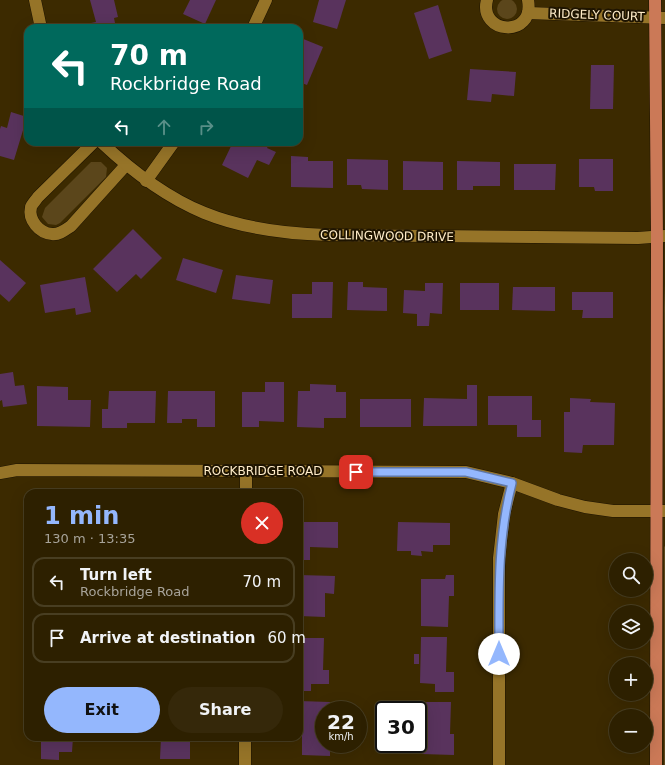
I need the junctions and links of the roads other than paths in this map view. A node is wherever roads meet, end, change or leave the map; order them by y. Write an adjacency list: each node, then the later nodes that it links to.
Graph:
1 (35, 0): 8 (street)
2 (266, 0): 9 (street)
3 (487, 0): 6 (street)
4 (528, 0): 6 (street)
5 (655, 0): 7 (main road)
6 (528, 13): 7 (street, RIDGELY COURT)
7 (660, 17): 15 (main road)
8 (40, 24)
9 (255, 24)
10 (90, 146): 13 (street)
11 (105, 146): 13 (street, COLLINGWOOD DRIVE)
12 (171, 146): 14 (street)
13 (126, 165): 14 (street, COLLINGWOOD DRIVE)
14 (146, 181): 15 (street, COLLINGWOOD DRIVE)
15 (661, 237): 20 (main road)
16 (246, 471): 17 (street, ROCKBRIDGE ROAD); 18 (street, ROCKBRIDGE ROAD); 19 (street)
17 (0, 473)
18 (512, 483): 20 (street, ROCKBRIDGE ROAD); 23 (street)
19 (246, 489)
20 (660, 511): 24 (main road)
21 (245, 741): 22 (street)
22 (245, 765)
23 (499, 765)
24 (656, 765)

